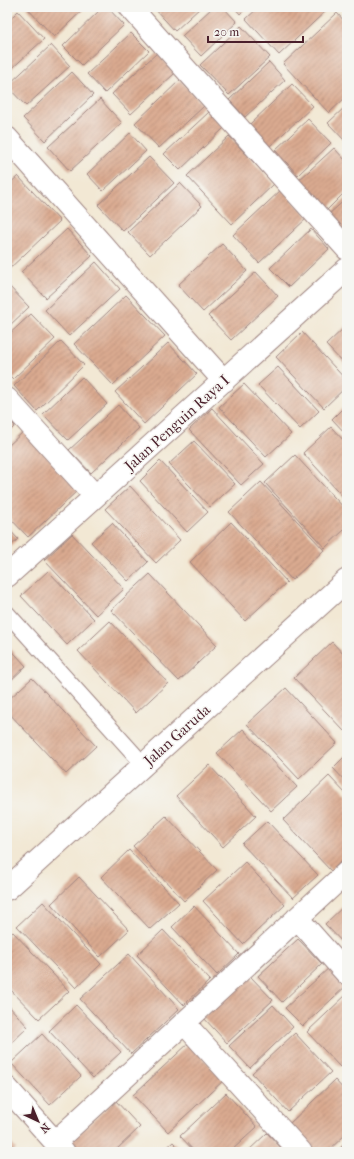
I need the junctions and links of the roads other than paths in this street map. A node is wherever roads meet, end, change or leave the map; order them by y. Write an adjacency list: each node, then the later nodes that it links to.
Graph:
1 (130, 7): 3 (street)
2 (7, 138): 5 (street)
3 (347, 250)
4 (347, 269): 5 (street, Jalan Penguin Raya I)
5 (224, 380): 7 (street, Jalan Penguin Raya I)
6 (7, 399): 7 (street)
7 (95, 496): 8 (street, Jalan Penguin Raya I)
8 (7, 576)
9 (347, 580): 11 (street, Jalan Garuda)
10 (7, 613): 11 (lane)
11 (144, 765): 13 (street, Jalan Garuda)
12 (347, 872): 14 (street)
13 (7, 889)
14 (297, 918): 15 (street); 16 (street)
15 (347, 974)
16 (184, 1024): 18 (street); 19 (street)
17 (7, 1088): 18 (street)
18 (59, 1147)
19 (301, 1152)

